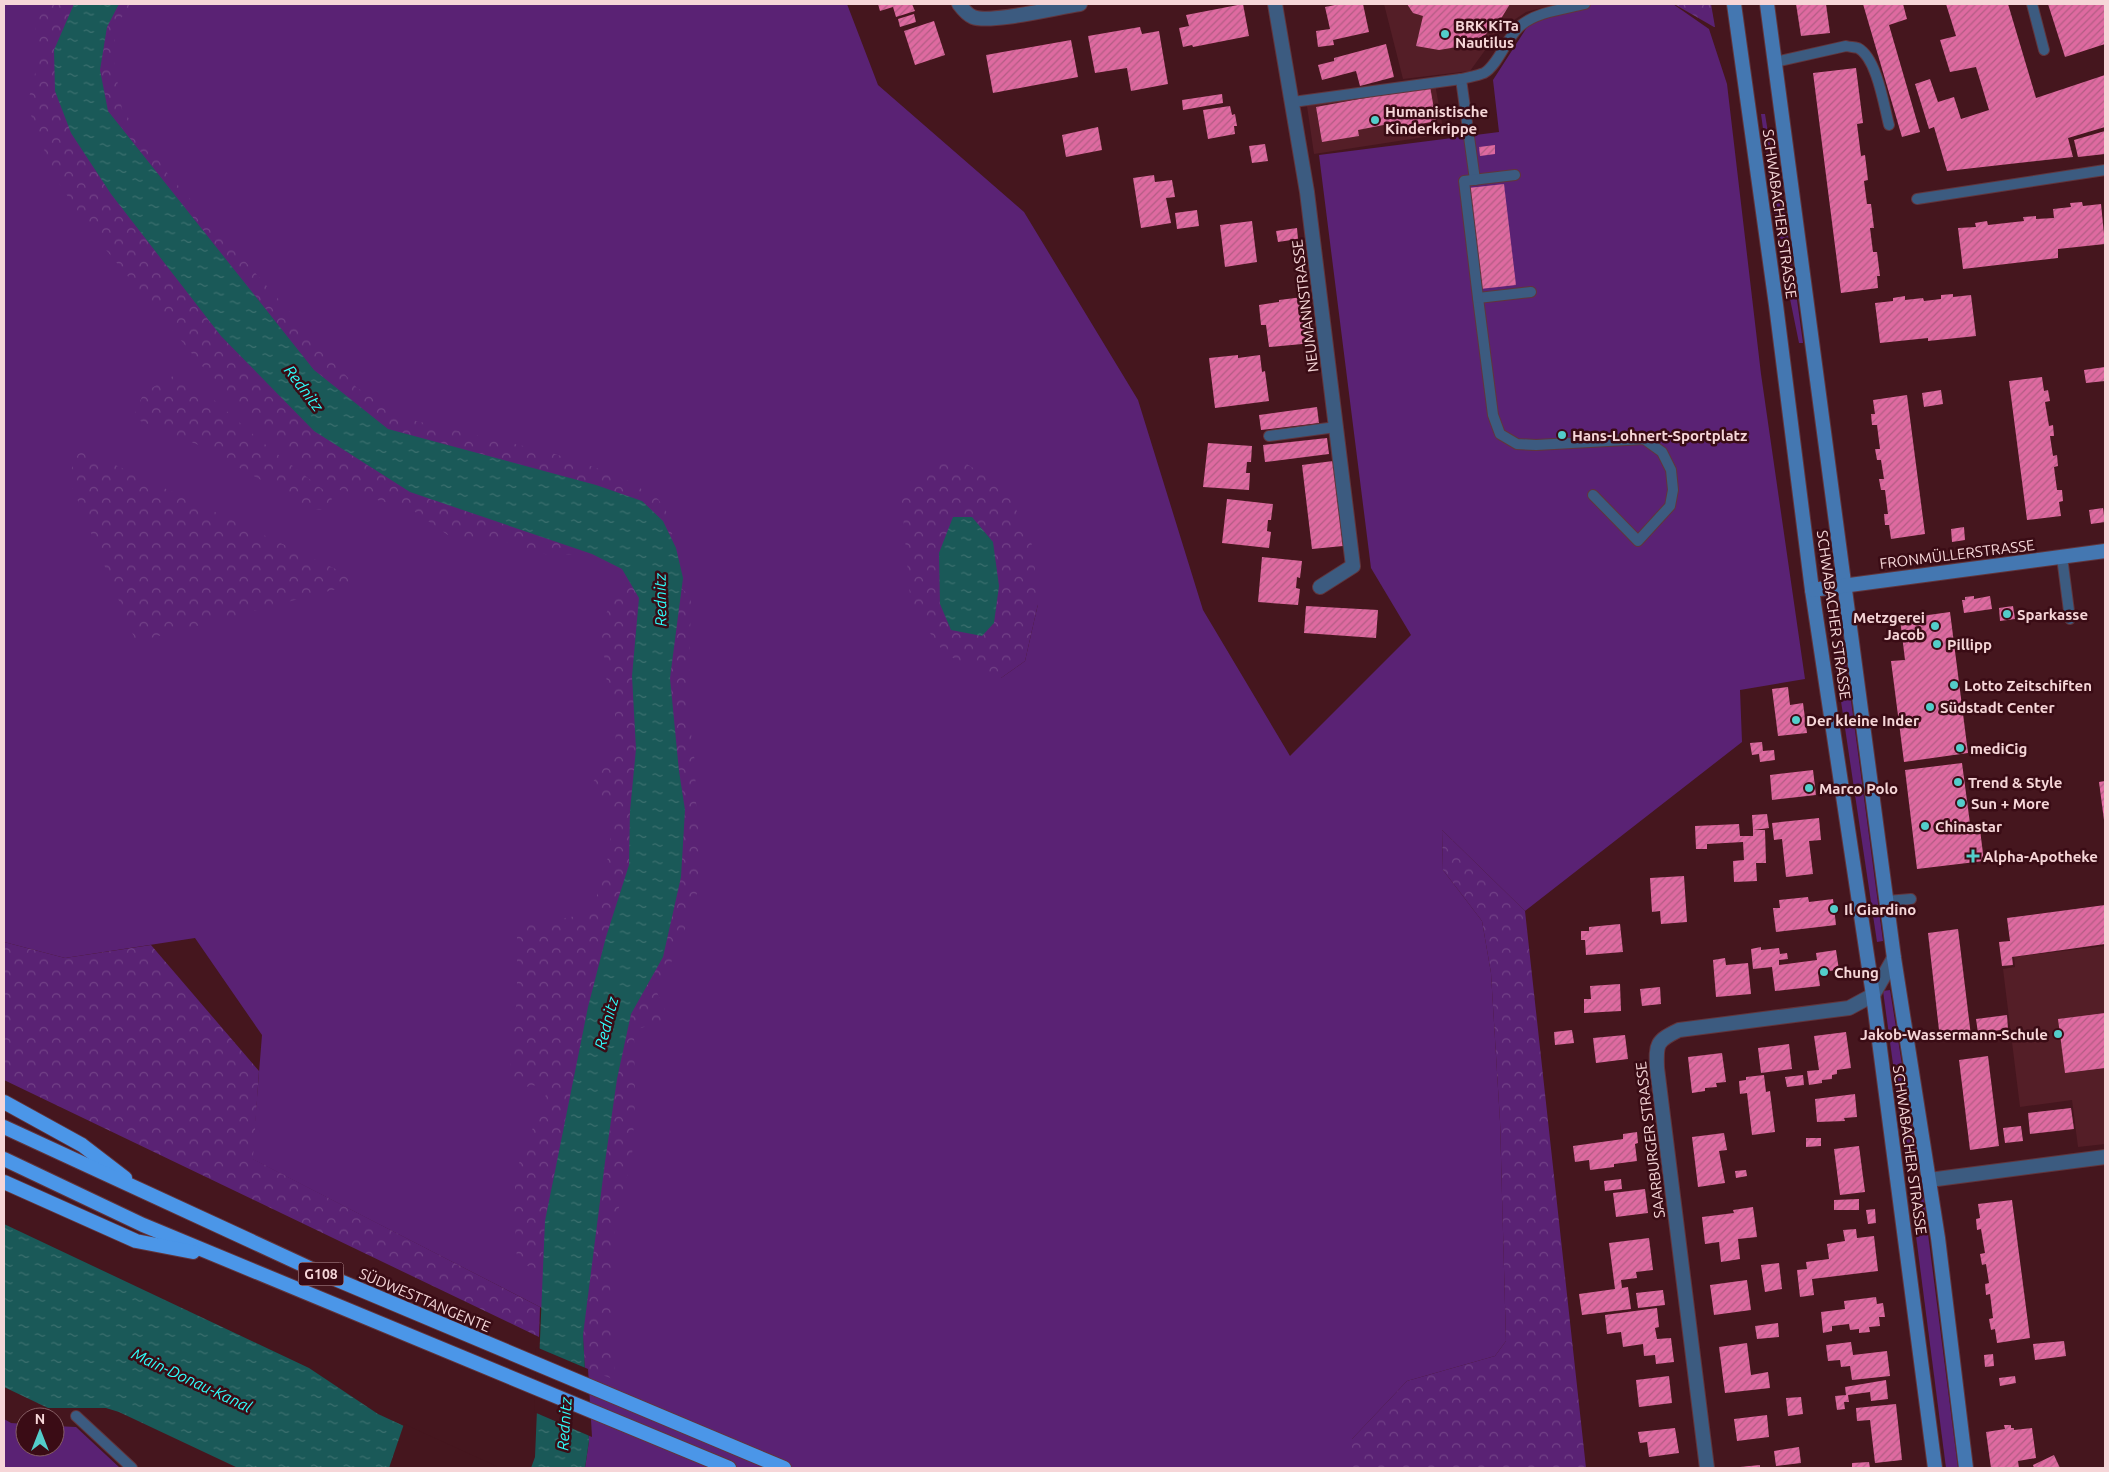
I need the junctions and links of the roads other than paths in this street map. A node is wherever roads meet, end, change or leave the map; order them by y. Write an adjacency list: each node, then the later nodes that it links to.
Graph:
1 (959, 4): 2 (street)
2 (1080, 4)
3 (1276, 4): 11 (street, NEUMANNSTRASSE)
4 (1585, 4): 10 (lane)
5 (1734, 4): 26 (main road, SCHWABACHER STRASSE)
6 (1767, 4): 9 (main road, SCHWABACHER STRASSE)
7 (2032, 4): 8 (lane)
8 (2044, 50)
9 (1775, 62): 12 (lane); 24 (main road, SCHWABACHER STRASSE)
10 (1461, 79): 11 (lane); 15 (lane)
11 (1293, 102): 19 (street, NEUMANNSTRASSE)
12 (1889, 126)
13 (2105, 170): 16 (lane)
14 (1516, 175): 15 (lane)
15 (1475, 180): 18 (lane)
16 (1917, 199)
17 (1531, 292): 18 (lane)
18 (1478, 298): 21 (lane)
19 (1336, 427): 20 (lane); 25 (street, NEUMANNSTRASSE)
20 (1269, 436)
21 (1593, 495)
22 (2105, 551): 23 (main road, FRONMÜLLERSTRASSE)
23 (2062, 557): 24 (main road, FRONMÜLLERSTRASSE); 27 (lane)
24 (1844, 585): 26 (main road, FRONMÜLLERSTRASSE); 29 (main road, SCHWABACHER STRASSE)
25 (1320, 587)
26 (1812, 590): 31 (main road, SCHWABACHER STRASSE)
27 (2070, 619)
28 (1911, 899): 29 (lane)
29 (1887, 902): 30 (main road, SCHWABACHER STRASSE)
30 (1894, 958): 31 (street); 36 (main road, SCHWABACHER STRASSE)
31 (1873, 995): 44 (street, SAARBURGER STRASSE); 45 (main road, SCHWABACHER STRASSE)
32 (4, 1102): 38 (highway)
33 (4, 1127): 38 (highway, SÜDWESTTANGENTE / G108)
34 (2105, 1157): 36 (street)
35 (4, 1159): 39 (highway, G108)
36 (1929, 1180): 46 (main road, SCHWABACHER STRASSE)
37 (4, 1182): 39 (highway)
38 (146, 1194): 43 (highway, SÜDWESTTANGENTE / G108)
39 (221, 1258): 42 (highway, G108)
40 (76, 1416): 41 (lane)
41 (132, 1468)
42 (729, 1468)
43 (784, 1468)
44 (1707, 1468)
45 (1935, 1468)
46 (1966, 1468)

